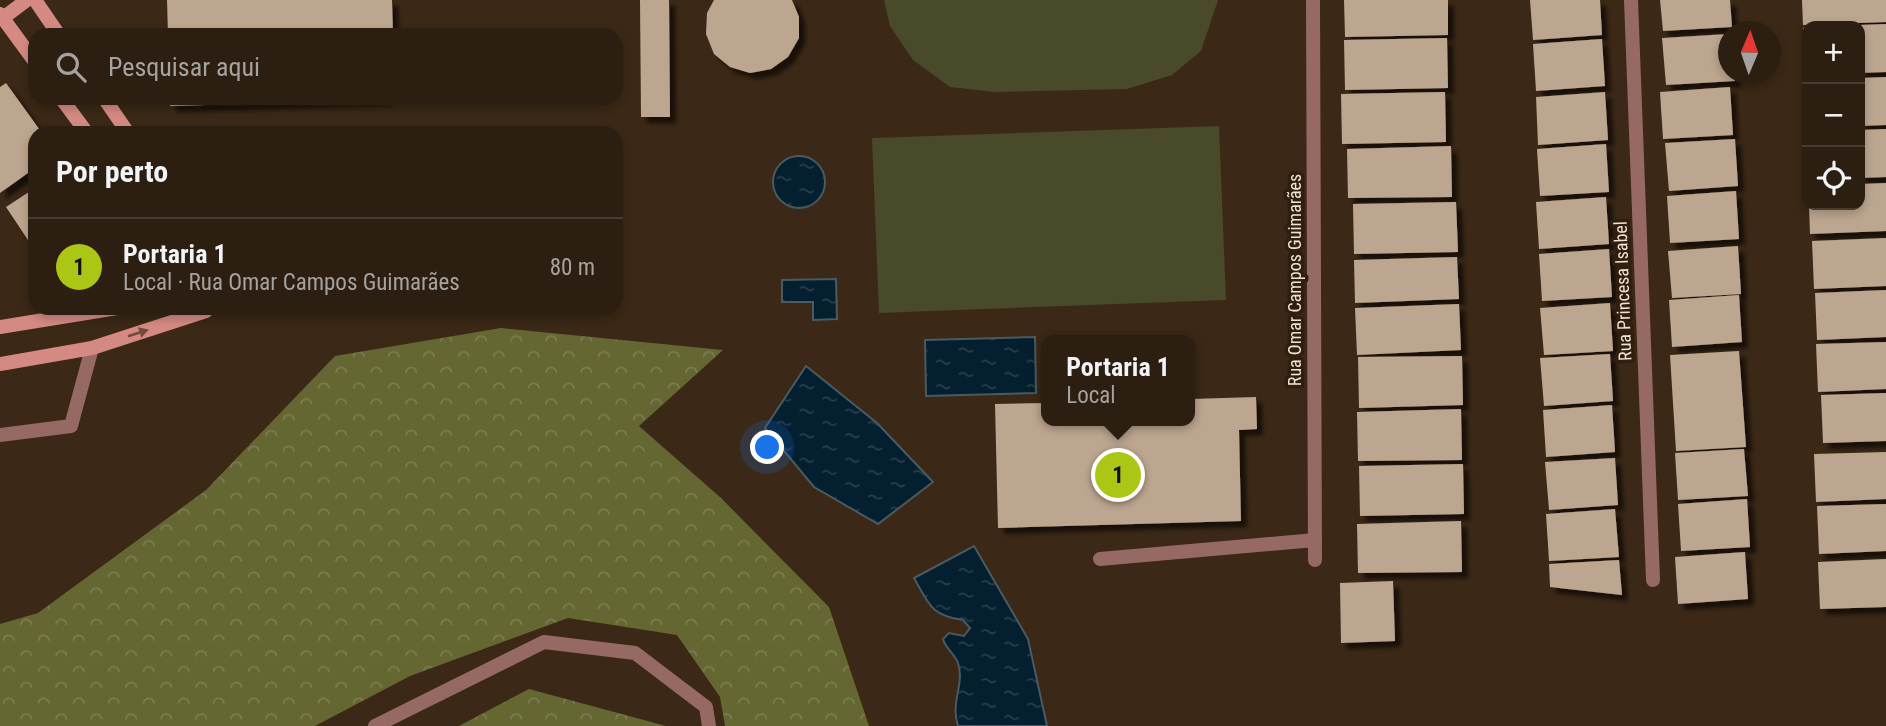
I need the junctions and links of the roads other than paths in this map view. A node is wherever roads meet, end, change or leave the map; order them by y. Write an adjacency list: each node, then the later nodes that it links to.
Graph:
1 (27, 0): 5 (street)
2 (34, 0): 6 (street)
3 (1313, 0): 18 (street, Rua Omar Campos Guimarães)
4 (1631, 0): 21 (street, Rua Princesa Isabel)
5 (1, 16): 7 (street)
6 (54, 28)
7 (28, 53)
8 (66, 105): 10 (street)
9 (109, 105): 11 (street)
10 (82, 126)
11 (123, 126)
12 (74, 315): 14 (street)
13 (194, 315): 15 (street, one-way to 13)
14 (0, 327)
15 (92, 348): 16 (street); 17 (street)
16 (0, 364)
17 (0, 435)
18 (1315, 540): 19 (street); 20 (street, Rua Omar Campos Guimarães)
19 (1100, 559)
20 (1315, 560)
21 (1653, 580)
22 (375, 726): 23 (street)
23 (709, 726)

